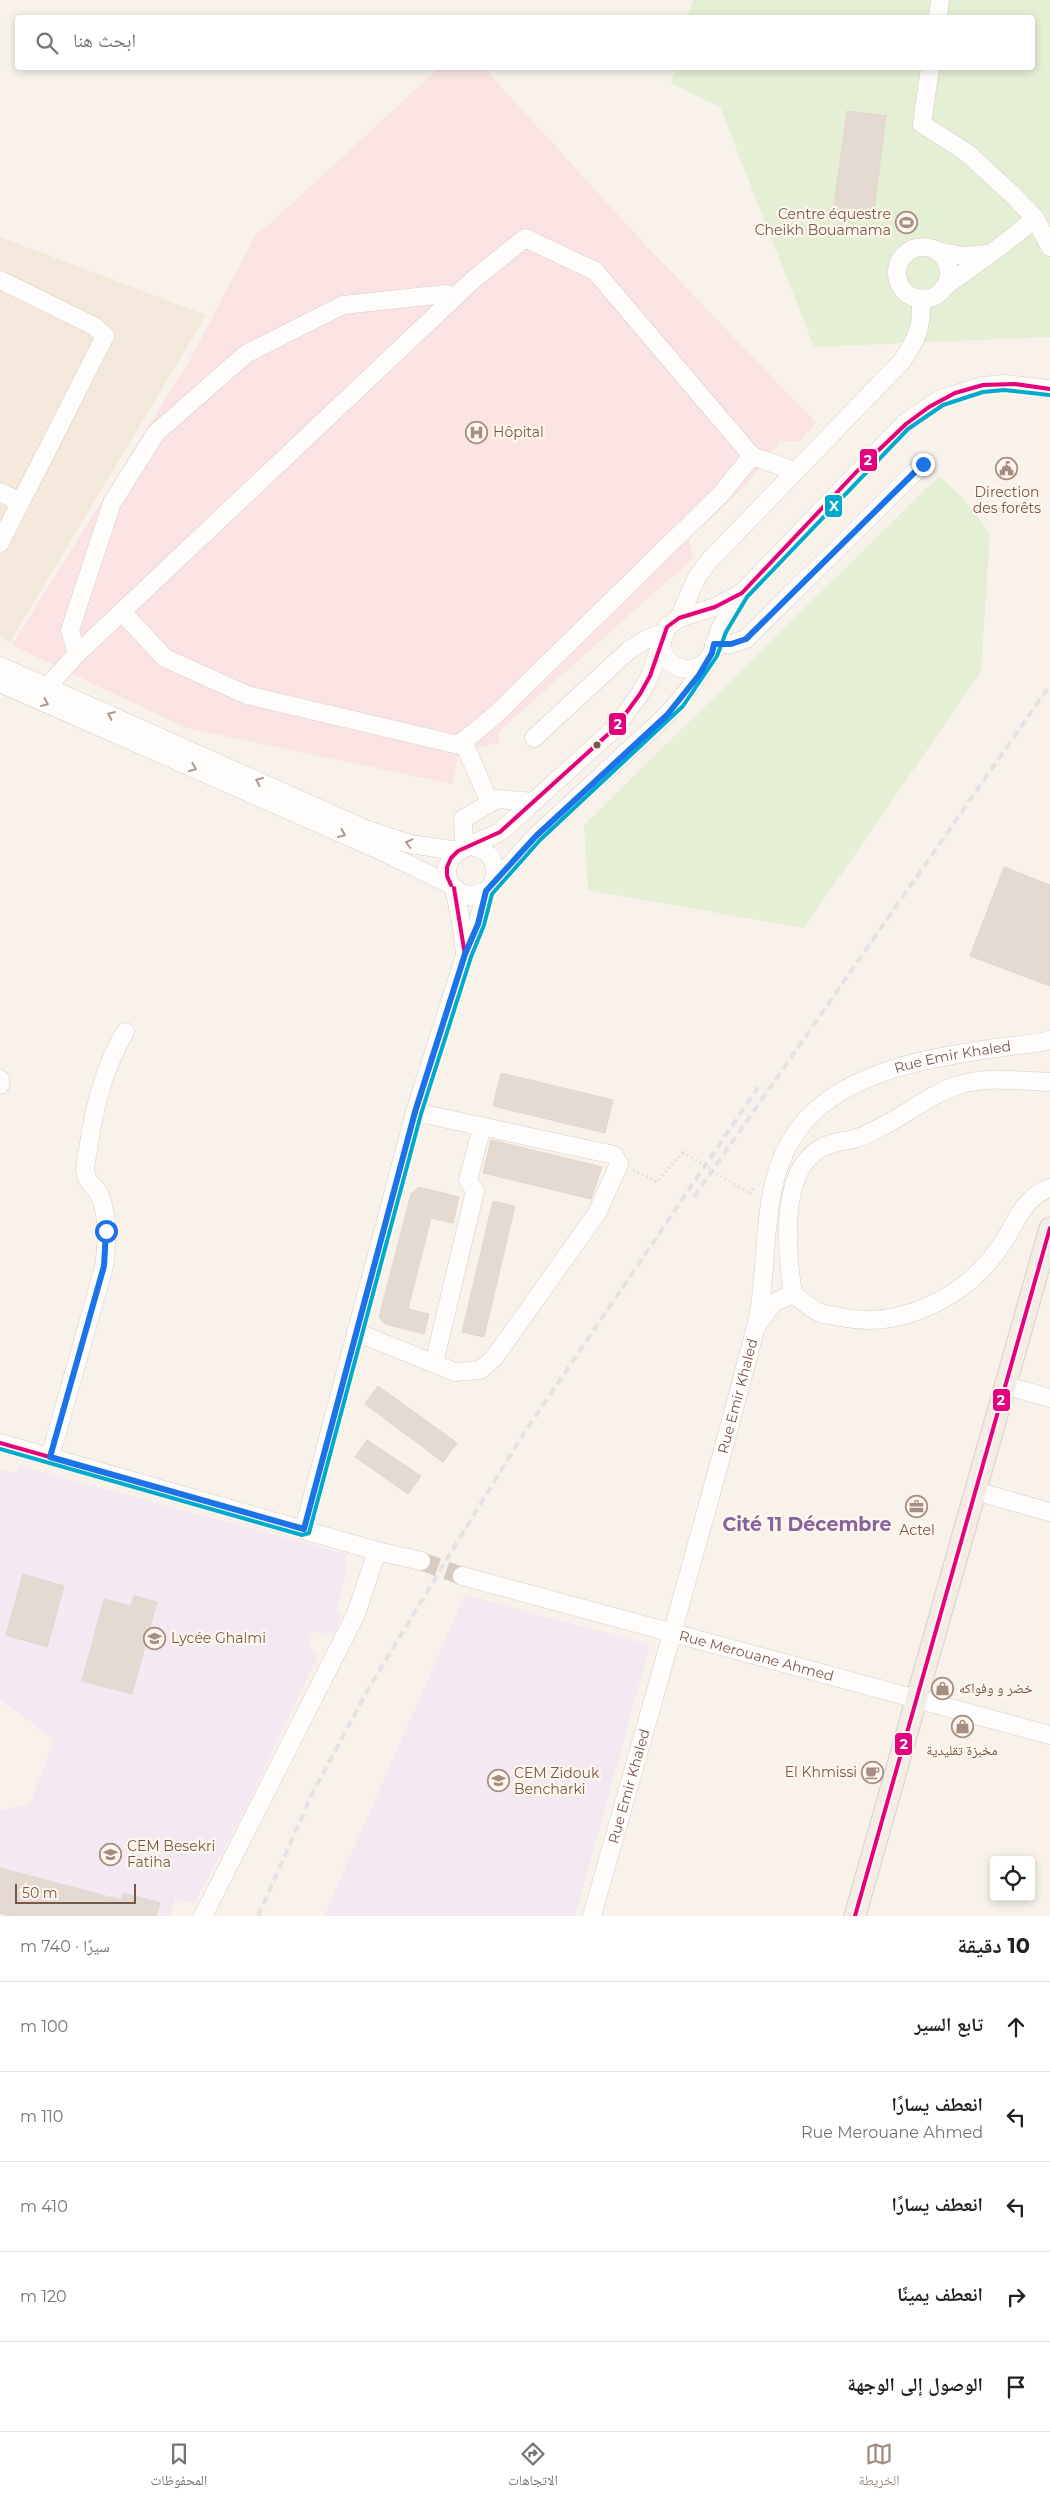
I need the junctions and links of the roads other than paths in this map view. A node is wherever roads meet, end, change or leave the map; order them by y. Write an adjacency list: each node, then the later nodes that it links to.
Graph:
1 (940, 0): 2 (street)
2 (938, 15)
3 (930, 70): 4 (street)
4 (1035, 218): 5 (street); 7 (street)
5 (1050, 247)
6 (937, 251): 7 (street); 9 (street); 11 (street)
7 (988, 254): 9 (street)
8 (0, 280): 17 (street)
9 (944, 287): 11 (street)
10 (456, 296): 13 (street); 20 (street); 24 (street)
11 (921, 298): 15 (street)
12 (1050, 389): 19 (street)
13 (752, 456): 15 (street); 30 (street)
14 (923, 464): 23 (street)
15 (795, 471): 21 (street)
16 (0, 492): 17 (street)
17 (20, 502): 18 (street)
18 (0, 543)
19 (742, 593): 21 (street); 23 (street)
20 (122, 612): 24 (street); 30 (street)
21 (683, 618): 22 (street); 23 (street)
22 (662, 640): 25 (street); 29 (street); 31 (street)
23 (714, 643): 25 (street)
24 (77, 654): 28 (street)
25 (708, 661): 34 (street)
26 (0, 666): 28 (street)
27 (0, 683): 35 (street, one-way to 35)
28 (47, 687): 33 (street, one-way to 28)
29 (534, 738)
30 (463, 741): 32 (street)
31 (534, 802): 32 (street); 33 (street)
32 (490, 804): 33 (street)
33 (464, 848): 34 (street); 35 (street)
34 (490, 886): 35 (street); 36 (street)
35 (452, 887): 36 (street)
36 (465, 954): 42 (street)
37 (125, 1032): 54 (street)
38 (1048, 1040): 48 (street, Rue Emir Khaled)
39 (0, 1079): 41 (street)
40 (1050, 1082): 47 (street)
41 (0, 1085)
42 (415, 1112): 43 (street); 49 (street)
43 (482, 1127): 50 (street); 50 (street)
44 (1050, 1188): 47 (street)
45 (1050, 1228): 46 (main road)
46 (1044, 1274): 51 (main road)
47 (793, 1294): 48 (street)
48 (756, 1326): 61 (street, Rue Emir Khaled)
49 (356, 1332): 50 (street); 57 (street)
50 (434, 1363)
51 (1004, 1385): 52 (street); 55 (main road)
52 (1050, 1398)
53 (0, 1444): 54 (street)
54 (50, 1457): 57 (street)
55 (975, 1491): 56 (street); 62 (main road)
56 (1050, 1512)
57 (304, 1529): 58 (street)
58 (377, 1552): 59 (street); 64 (street)
59 (421, 1561)
60 (462, 1576): 61 (street, Rue Merouane Ahmed)
61 (672, 1633): 62 (street, Rue Merouane Ahmed); 65 (street, Rue Emir Khaled)
62 (916, 1698): 63 (street, Rue Merouane Ahmed); 66 (main road)
63 (1050, 1735)
64 (203, 1916)
65 (592, 1916)
66 (855, 1916)

